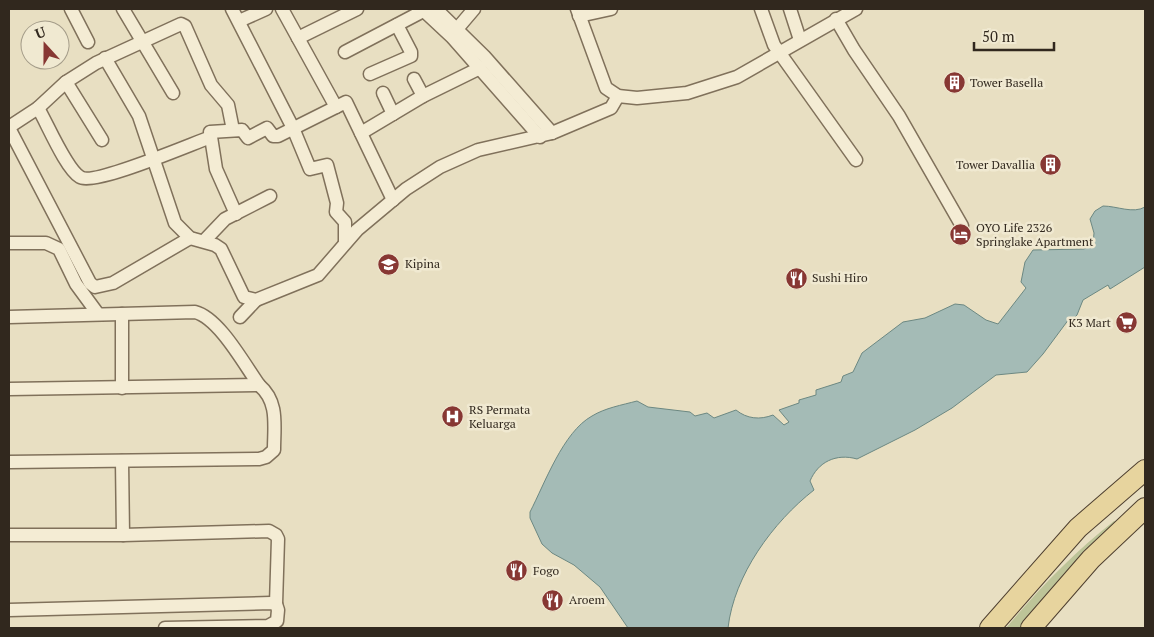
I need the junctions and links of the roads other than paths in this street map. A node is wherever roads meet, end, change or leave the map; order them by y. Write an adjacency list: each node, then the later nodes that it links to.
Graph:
1 (70, 9): 20 (street)
2 (232, 9): 15 (street)
3 (266, 9): 15 (street)
4 (282, 9): 18 (street)
5 (357, 9): 18 (street)
6 (427, 9): 16 (street); 17 (street); 25 (street)
7 (474, 9): 17 (street)
8 (611, 9): 13 (street)
9 (761, 9): 23 (street)
10 (790, 9): 19 (street)
11 (856, 9): 14 (street)
12 (127, 10): 21 (street)
13 (578, 12): 32 (street)
14 (838, 15): 19 (street); 49 (street)
15 (239, 21): 37 (street)
16 (397, 25): 22 (street); 26 (street)
17 (457, 29): 40 (street)
18 (298, 38): 33 (street)
19 (800, 40): 23 (street)
20 (88, 42)
21 (142, 42): 24 (street); 29 (street); 38 (street)
22 (345, 52)
23 (780, 53): 32 (street); 45 (street)
24 (105, 58): 28 (street); 44 (street)
25 (480, 68): 31 (street); 42 (street)
26 (370, 74)
27 (414, 79): 31 (street)
28 (66, 82): 34 (street); 43 (street)
29 (173, 93)
30 (383, 93): 35 (street)
31 (422, 96): 35 (street)
32 (618, 96): 40 (street)
33 (336, 107): 37 (street); 39 (street)
34 (38, 108): 36 (street); 44 (street)
35 (393, 114): 39 (street)
36 (9, 127): 50 (street)
37 (293, 128): 38 (street); 52 (street)
38 (233, 130): 41 (street)
39 (361, 133): 47 (street)
40 (552, 133): 42 (street)
41 (211, 137): 44 (street); 48 (street)
42 (540, 137): 47 (street)
43 (102, 140)
44 (154, 158): 50 (street)
45 (856, 160)
46 (270, 196): 48 (street)
47 (393, 200): 52 (street)
48 (236, 214): 51 (street)
49 (962, 226)
50 (190, 238): 51 (street)
51 (204, 241): 54 (street)
52 (346, 241): 54 (street)
53 (9, 243): 55 (street)
54 (256, 300): 58 (street)
55 (98, 314): 56 (street); 57 (street)
56 (122, 314): 59 (street); 61 (street)
57 (9, 317)
58 (240, 318)
59 (260, 385): 61 (street); 62 (street)
60 (9, 388): 61 (street)
61 (122, 388)
62 (122, 461): 63 (street); 67 (street)
63 (9, 462)
64 (1145, 470): 71 (main road)
65 (1145, 508): 72 (main road)
66 (9, 535): 67 (street)
67 (123, 535): 68 (street)
68 (276, 604): 69 (street); 70 (street)
69 (9, 610)
70 (164, 628)
71 (990, 628)
72 (1031, 628)

